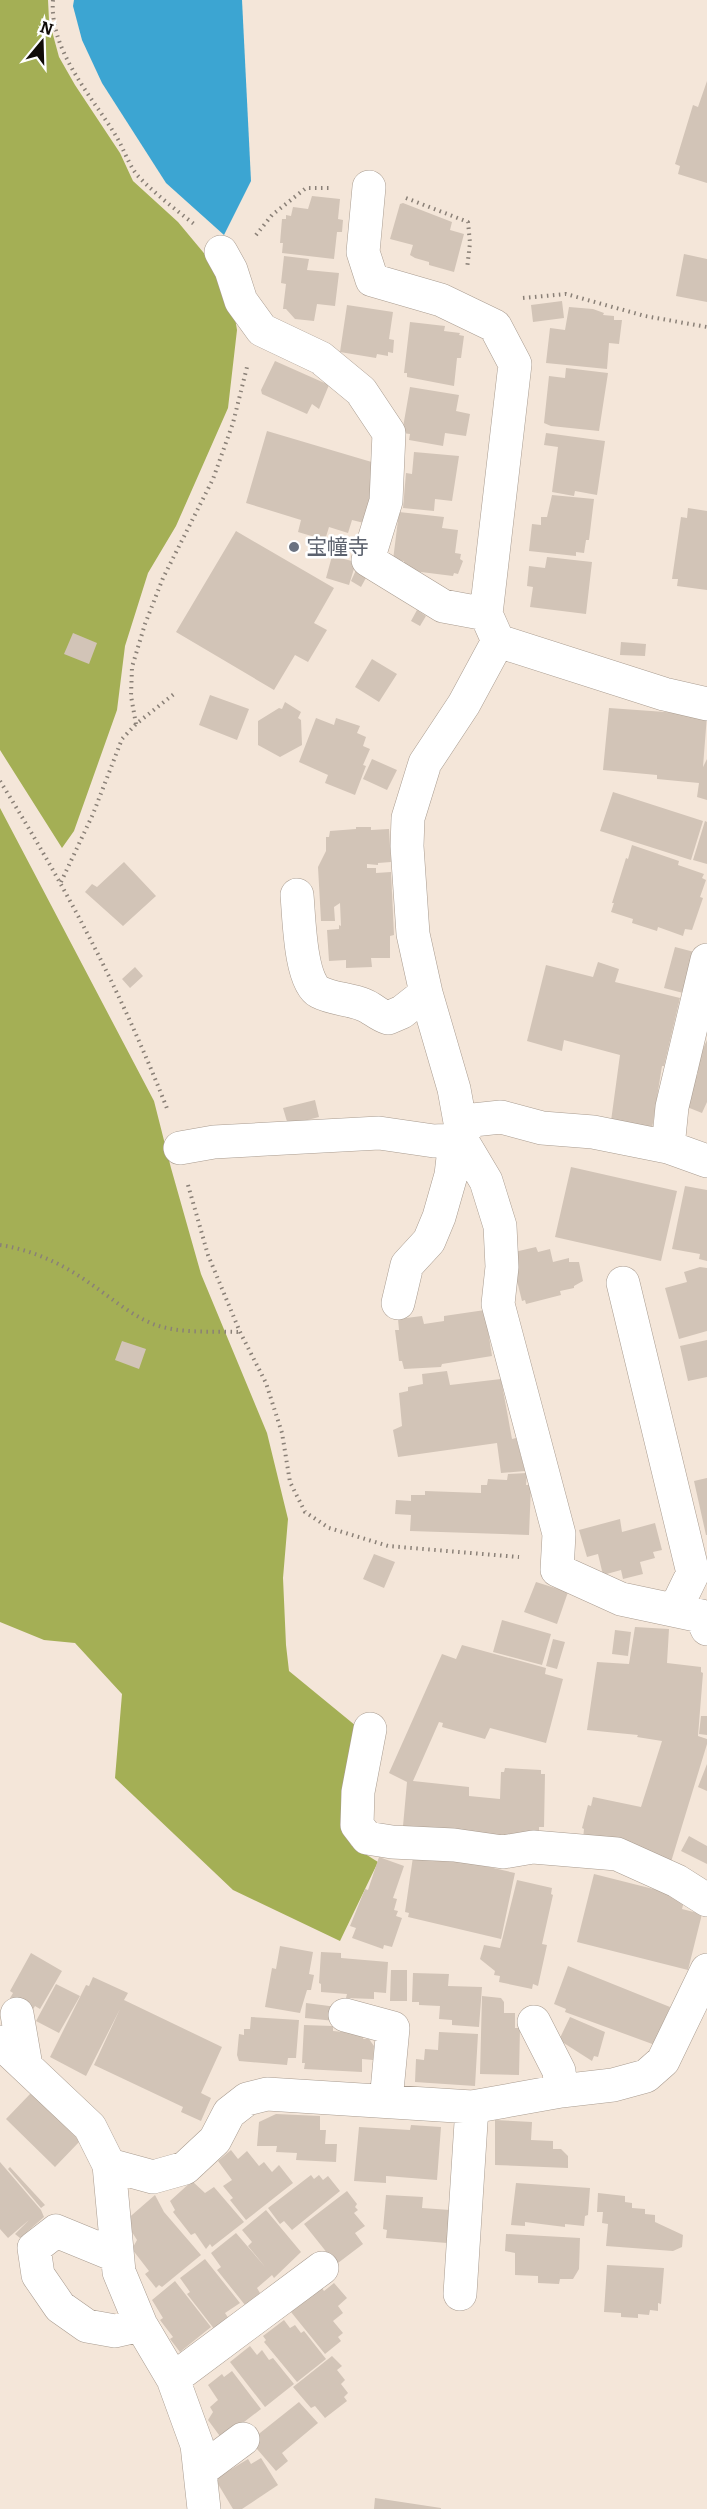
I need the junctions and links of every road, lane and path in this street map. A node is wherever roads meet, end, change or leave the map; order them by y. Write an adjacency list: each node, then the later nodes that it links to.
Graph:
1 (53, 0): 3 (path)
2 (369, 187): 3 (path); 4 (path); 8 (street)
3 (226, 261): 7 (street)
4 (466, 273)
5 (522, 298): 6 (path)
6 (707, 327)
7 (262, 330): 8 (street); 11 (path)
8 (492, 628): 10 (street); 16 (street)
9 (174, 694): 11 (path)
10 (707, 704)
11 (136, 724): 13 (path)
12 (0, 781): 13 (path)
13 (61, 883): 19 (path)
14 (297, 895): 16 (street)
15 (707, 960): 18 (street)
16 (426, 993): 17 (street)
17 (458, 1137): 18 (street); 19 (street); 23 (street); 25 (street)
18 (668, 1147): 20 (street)
19 (180, 1148): 24 (path)
20 (707, 1161)
21 (0, 1245): 24 (path)
22 (624, 1283): 26 (street)
23 (398, 1303)
24 (240, 1332): 25 (path)
25 (557, 1570): 26 (street)
26 (675, 1610): 27 (street)
27 (707, 1629)
28 (370, 1729): 29 (street)
29 (707, 1900)
30 (707, 1970): 36 (street)
31 (17, 2013): 35 (street)
32 (345, 2015): 37 (street)
33 (534, 2022): 36 (street)
34 (0, 2042): 35 (street)
35 (26, 2066): 39 (street)
36 (561, 2091): 38 (street)
37 (386, 2101): 38 (street); 39 (street)
38 (472, 2107): 42 (street)
39 (109, 2165): 40 (street)
40 (117, 2256): 43 (street); 43 (street)
41 (322, 2268): 44 (street)
42 (460, 2294)
43 (141, 2325): 44 (street)
44 (173, 2379): 46 (street)
45 (243, 2439): 46 (street)
46 (200, 2471): 47 (street)
47 (204, 2509)

